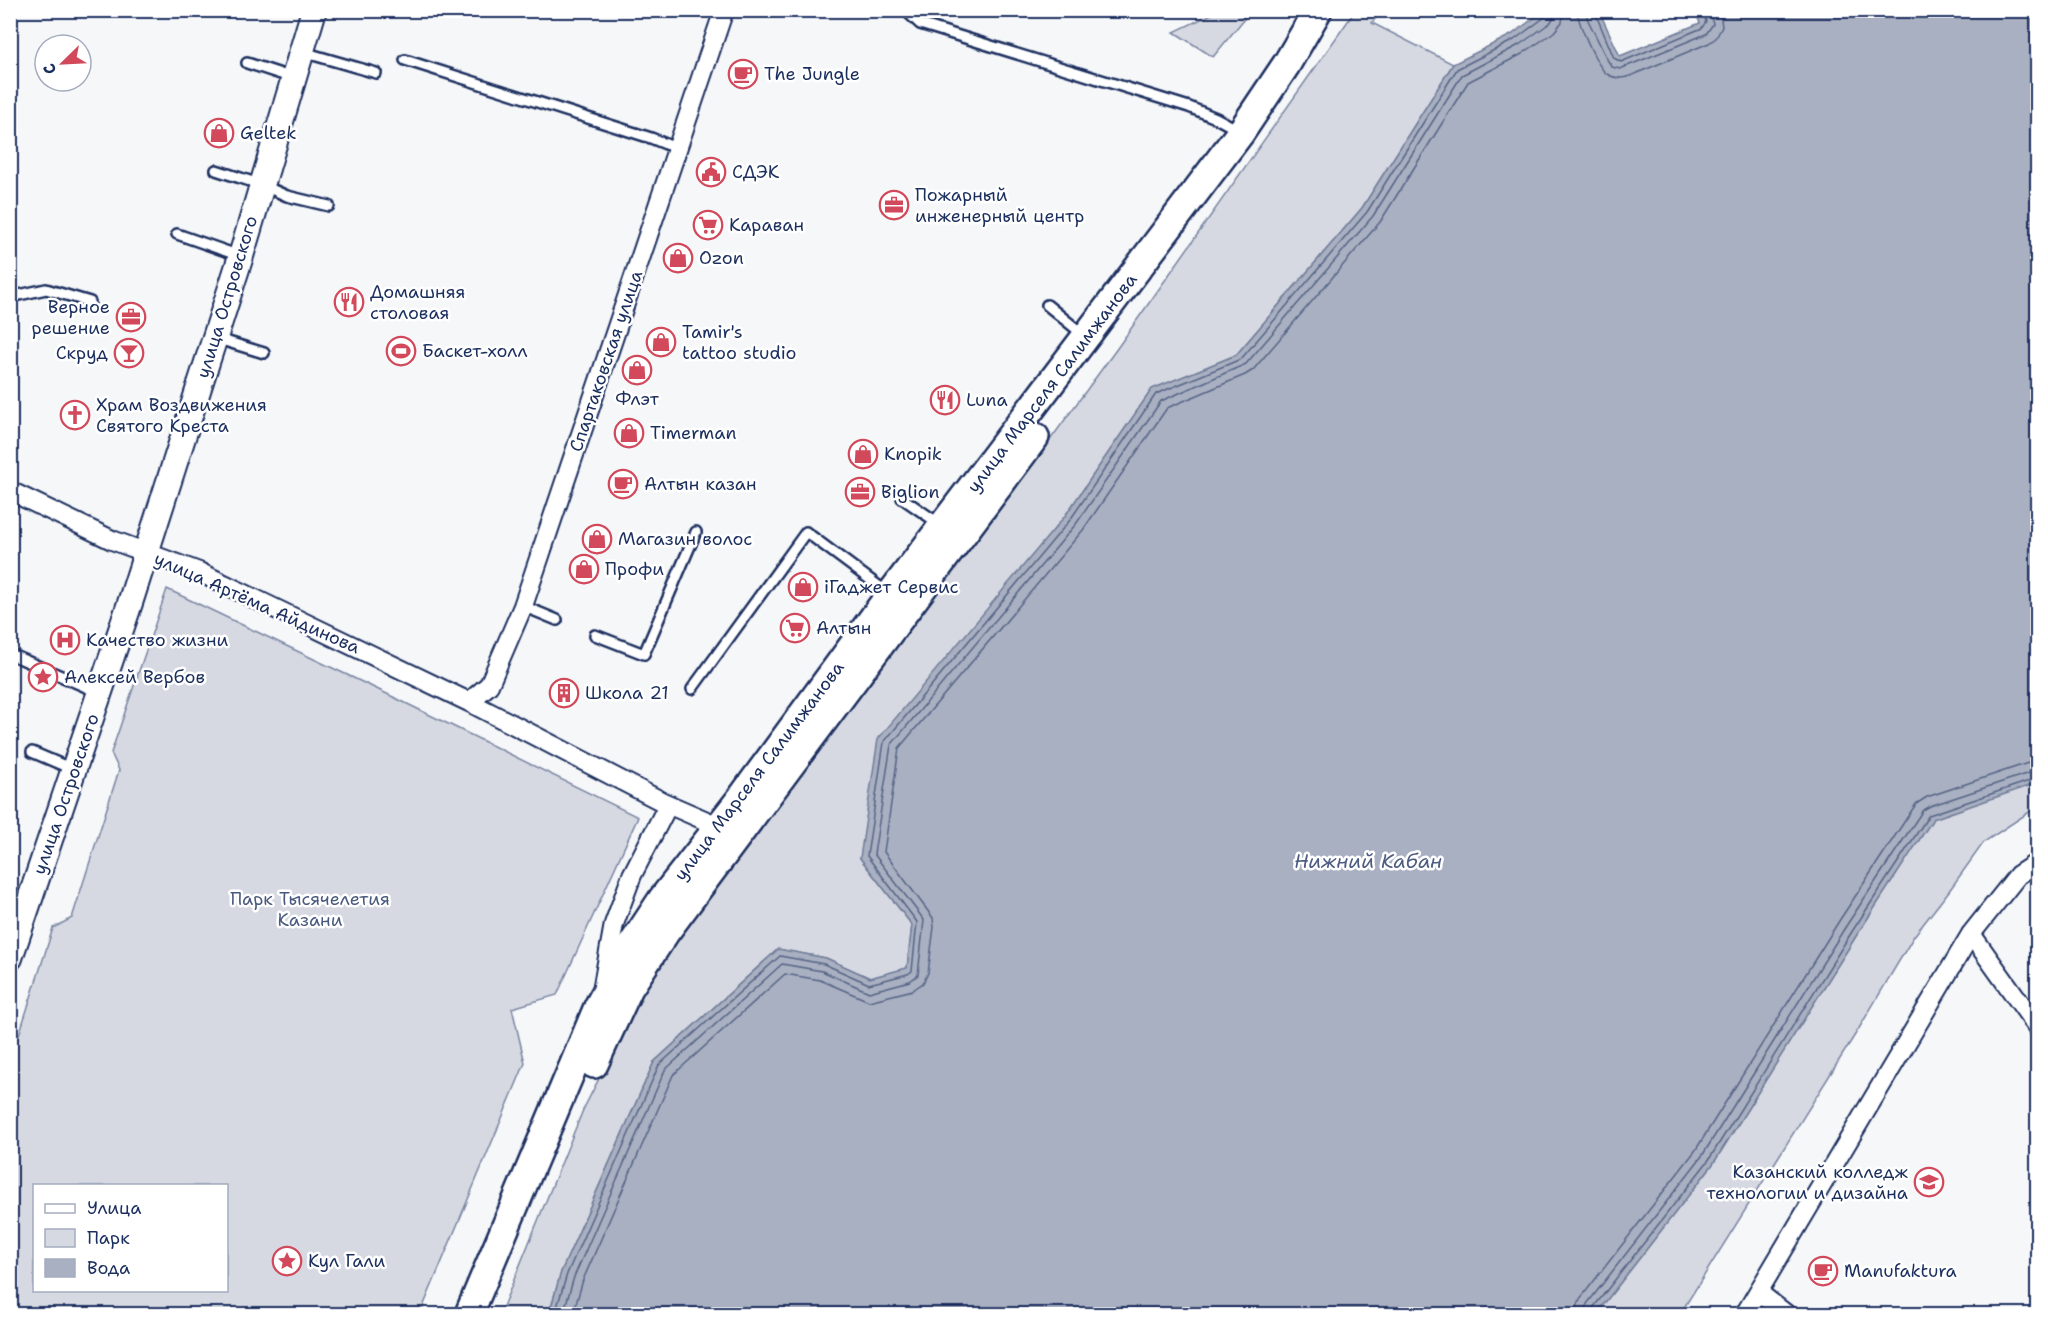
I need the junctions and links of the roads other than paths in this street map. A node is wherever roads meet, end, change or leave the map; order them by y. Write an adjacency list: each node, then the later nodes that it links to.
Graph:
1 (314, 10): 6 (street, улица Островского)
2 (724, 10): 12 (street, Спартаковская улица)
3 (905, 10): 11 (lane)
4 (1318, 10): 11 (main road, улица Марселя Салимжанова)
5 (1337, 10): 48 (main road)
6 (302, 51): 9 (lane); 10 (street, улица Островского)
7 (405, 60): 12 (lane)
8 (247, 63): 10 (lane)
9 (376, 73)
10 (294, 78): 14 (street, улица Островского)
11 (1241, 132): 22 (main road, улица Марселя Салимжанова)
12 (678, 148): 30 (street, Спартаковская улица)
13 (216, 171): 14 (lane)
14 (262, 185): 15 (lane); 17 (street, улица Островского)
15 (329, 206)
16 (177, 234): 17 (lane)
17 (241, 256): 21 (street, улица Островского)
18 (10, 297): 19 (lane)
19 (90, 302)
20 (1047, 305): 22 (lane)
21 (214, 337): 23 (lane); 28 (street, улица Островского)
22 (1086, 338): 26 (main road, улица Марселя Салимжанова)
23 (264, 353)
24 (10, 491): 28 (street, улица Артёма Айдинова)
25 (902, 498): 26 (lane)
26 (943, 526): 29 (main road, улица Марселя Салимжанова)
27 (696, 532): 32 (lane)
28 (146, 553): 35 (street, улица Островского); 36 (street, улица Артёма Айдинова)
29 (890, 595): 34 (lane); 40 (main road, улица Марселя Салимжанова)
30 (523, 606): 31 (lane); 36 (street, Спартаковская улица)
31 (557, 620)
32 (595, 635)
33 (10, 654): 35 (lane)
34 (692, 689)
35 (100, 693): 38 (street, улица Островского)
36 (469, 702): 39 (street, улица Артёма Айдинова)
37 (32, 752): 38 (lane)
38 (74, 770): 43 (street, улица Островского)
39 (668, 805): 40 (street, улица Артёма Айдинова); 44 (street)
40 (718, 826): 44 (main road, улица Марселя Салимжанова)
41 (2037, 862): 42 (street)
42 (1971, 934): 45 (street); 46 (street)
43 (10, 958)
44 (598, 1007): 47 (main road, улица Марселя Салимжанова)
45 (2037, 1028)
46 (1759, 1293): 49 (street); 50 (street)
47 (469, 1314)
48 (489, 1314)
49 (1745, 1314)
50 (1786, 1314)

